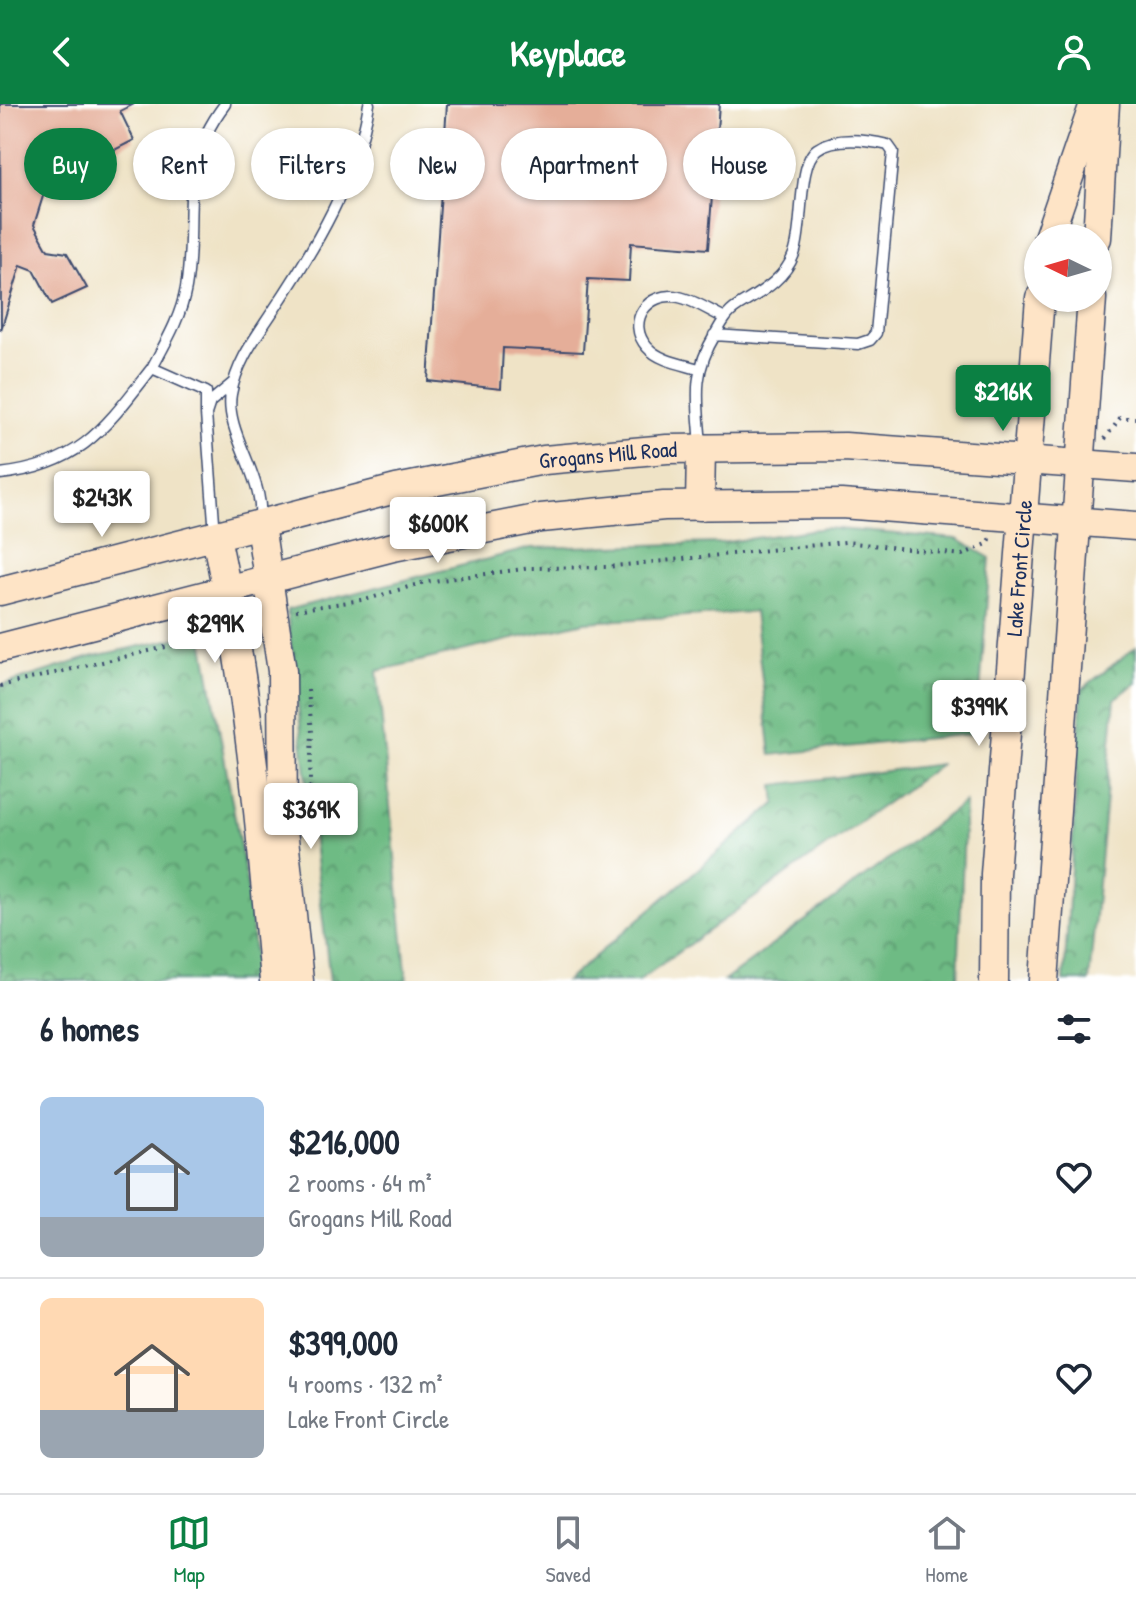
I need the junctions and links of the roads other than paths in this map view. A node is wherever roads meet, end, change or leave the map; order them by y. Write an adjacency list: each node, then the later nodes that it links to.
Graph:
1 (225, 104): 11 (lane)
2 (369, 104): 13 (lane)
3 (1094, 104): 5 (street)
4 (1105, 104): 6 (street)
5 (1053, 224)
6 (1098, 224)
7 (1039, 312): 17 (street, Lake Front Circle)
8 (1092, 312): 16 (street)
9 (725, 318): 10 (lane); 10 (lane); 12 (lane)
10 (714, 335): 12 (lane)
11 (152, 368): 14 (lane); 19 (lane)
12 (699, 369): 15 (lane)
13 (234, 381): 14 (lane); 22 (lane)
14 (206, 414): 25 (lane)
15 (701, 448): 17 (street, Grogans Mill Road); 20 (street); 22 (street, Grogans Mill Road)
16 (1096, 456): 17 (street, Grogans Mill Road); 18 (street, Grogans Mill Road); 21 (street)
17 (1027, 460): 23 (street, Lake Front Circle)
18 (1136, 468)
19 (0, 474)
20 (700, 506): 23 (street); 26 (street)
21 (1077, 522): 23 (street); 24 (street); 33 (street)
22 (260, 525): 25 (street, Grogans Mill Road); 26 (street)
23 (1023, 526): 32 (street, Lake Front Circle)
24 (1136, 526)
25 (216, 537): 27 (street, Grogans Mill Road); 28 (street)
26 (271, 579): 28 (street); 31 (street)
27 (0, 591)
28 (227, 592): 29 (street); 30 (street)
29 (0, 648)
30 (274, 981)
31 (299, 981)
32 (994, 981)
33 (1044, 981)

